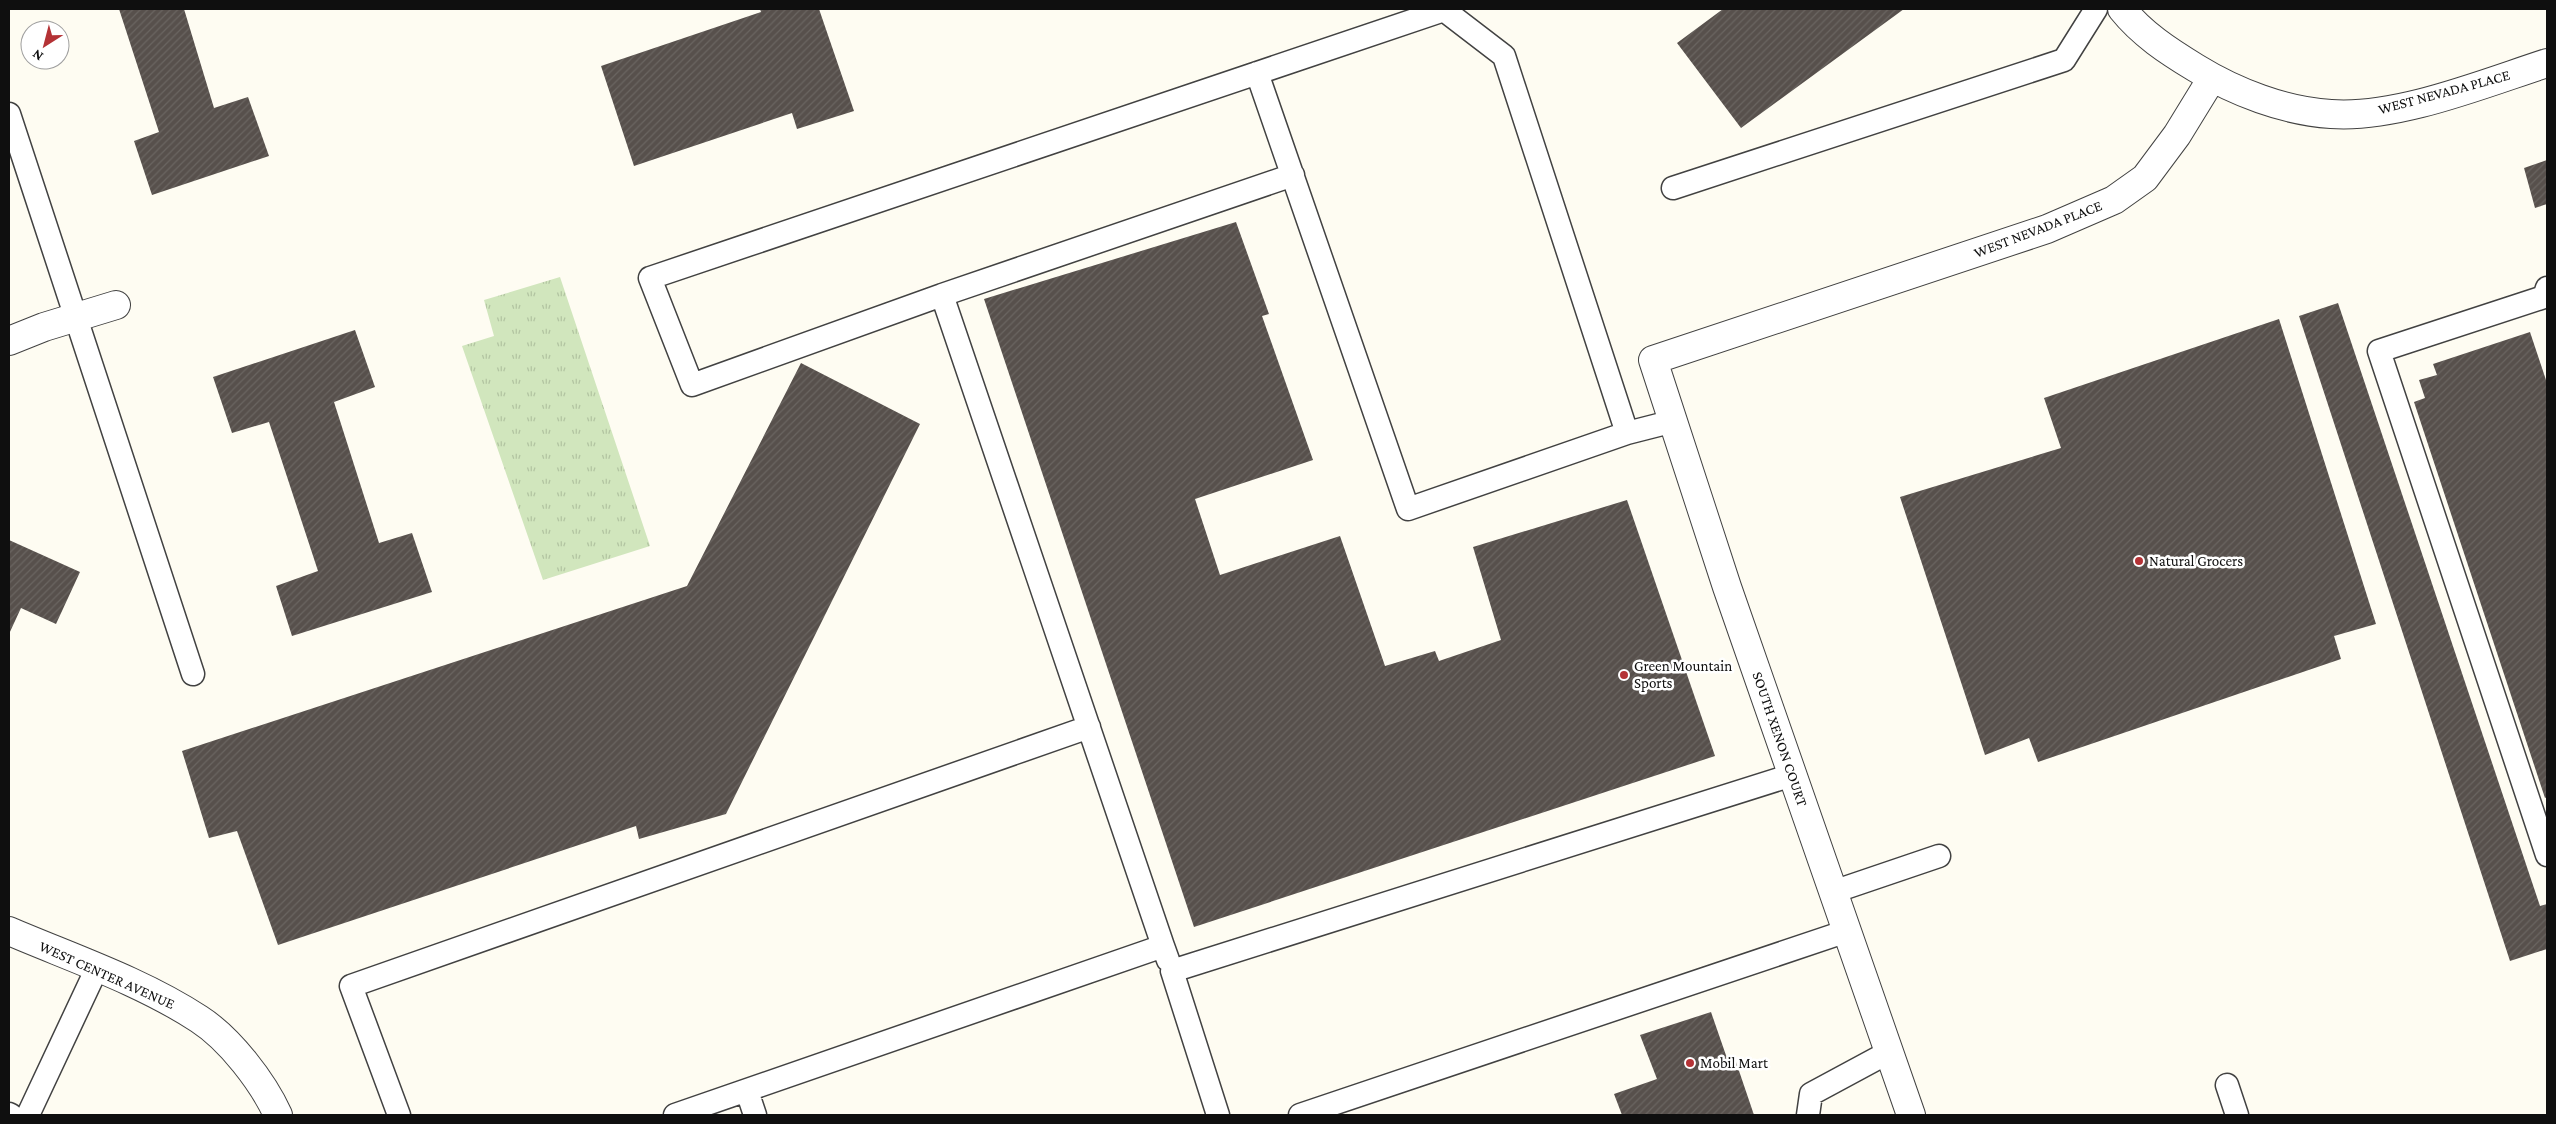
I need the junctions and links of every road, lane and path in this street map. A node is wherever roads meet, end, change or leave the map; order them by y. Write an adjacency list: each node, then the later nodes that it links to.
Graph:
1 (2096, 9): 8 (lane)
2 (2122, 9): 5 (street)
3 (2547, 62): 5 (street, WEST NEVADA PLACE)
4 (1257, 74): 7 (lane); 9 (lane); 16 (lane)
5 (2212, 78): 14 (street, WEST NEVADA PLACE)
6 (9, 114): 12 (lane)
7 (1293, 175): 9 (lane); 16 (lane)
8 (1673, 188)
9 (942, 295): 18 (lane)
10 (2546, 297): 20 (lane)
11 (116, 305): 12 (street)
12 (75, 318): 13 (street); 17 (lane)
13 (9, 341)
14 (1653, 360): 15 (street, SOUTH XENON COURT)
15 (1674, 422): 16 (lane); 19 (street, SOUTH XENON COURT)
16 (1627, 433)
17 (193, 674)
18 (1089, 727): 25 (lane); 33 (lane)
19 (1792, 775): 22 (street, SOUTH XENON COURT); 27 (lane)
20 (2547, 855)
21 (1939, 856): 22 (lane)
22 (1833, 892): 24 (street, SOUTH XENON COURT)
23 (9, 931): 26 (street, WEST CENTER AVENUE)
24 (1847, 931): 28 (street, SOUTH XENON COURT); 37 (lane)
25 (1163, 946): 27 (lane); 30 (lane)
26 (97, 968): 31 (lane); 32 (street, WEST CENTER AVENUE)
27 (1172, 972): 36 (lane)
28 (1889, 1052): 38 (lane); 39 (street, SOUTH XENON COURT)
29 (2227, 1085): 40 (lane)
30 (746, 1090): 34 (lane); 35 (lane)
31 (28, 1115)
32 (278, 1115)
33 (399, 1115)
34 (675, 1115)
35 (755, 1115)
36 (1218, 1115)
37 (1300, 1115)
38 (1808, 1115)
39 (1911, 1115)
40 (2237, 1115)

